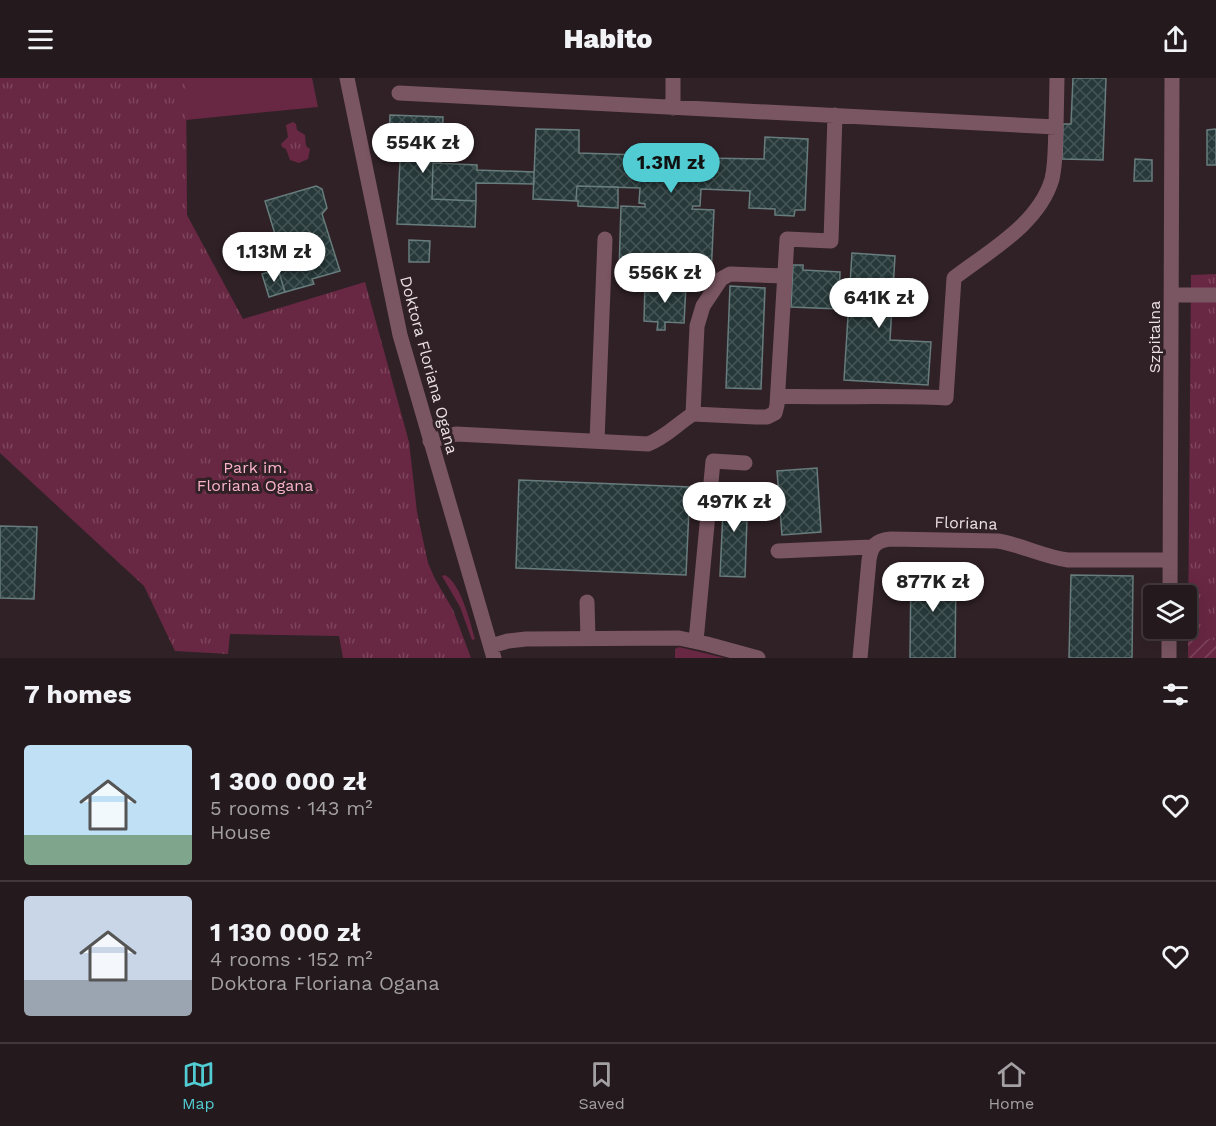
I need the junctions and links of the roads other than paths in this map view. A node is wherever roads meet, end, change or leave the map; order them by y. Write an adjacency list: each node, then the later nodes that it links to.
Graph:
1 (347, 78): 15 (street, Doktora Floriana Ogana)
2 (673, 78): 6 (street)
3 (1057, 78): 8 (street)
4 (1172, 78): 11 (street, Szpitalna)
5 (399, 93): 6 (street)
6 (672, 108): 7 (street)
7 (835, 115): 8 (street); 10 (street)
8 (1056, 127): 13 (street)
9 (605, 239): 16 (street)
10 (785, 276): 13 (street); 14 (street)
11 (1173, 295): 12 (street); 20 (street, Szpitalna)
12 (1216, 295)
13 (778, 396): 14 (street)
14 (693, 414): 16 (street)
15 (430, 441): 16 (street); 26 (street, Doktora Floriana Ogana)
16 (597, 441)
17 (745, 463): 25 (street)
18 (871, 547): 19 (street, Floriana); 20 (street, Floriana); 28 (street)
19 (778, 551)
20 (1170, 561): 21 (street, Szpitalna)
21 (1170, 585)
22 (587, 602): 23 (street)
23 (588, 639): 25 (street); 26 (street)
24 (1169, 639): 29 (street)
25 (696, 641): 27 (street)
26 (493, 652)
27 (758, 658)
28 (860, 658)
29 (1169, 658)

